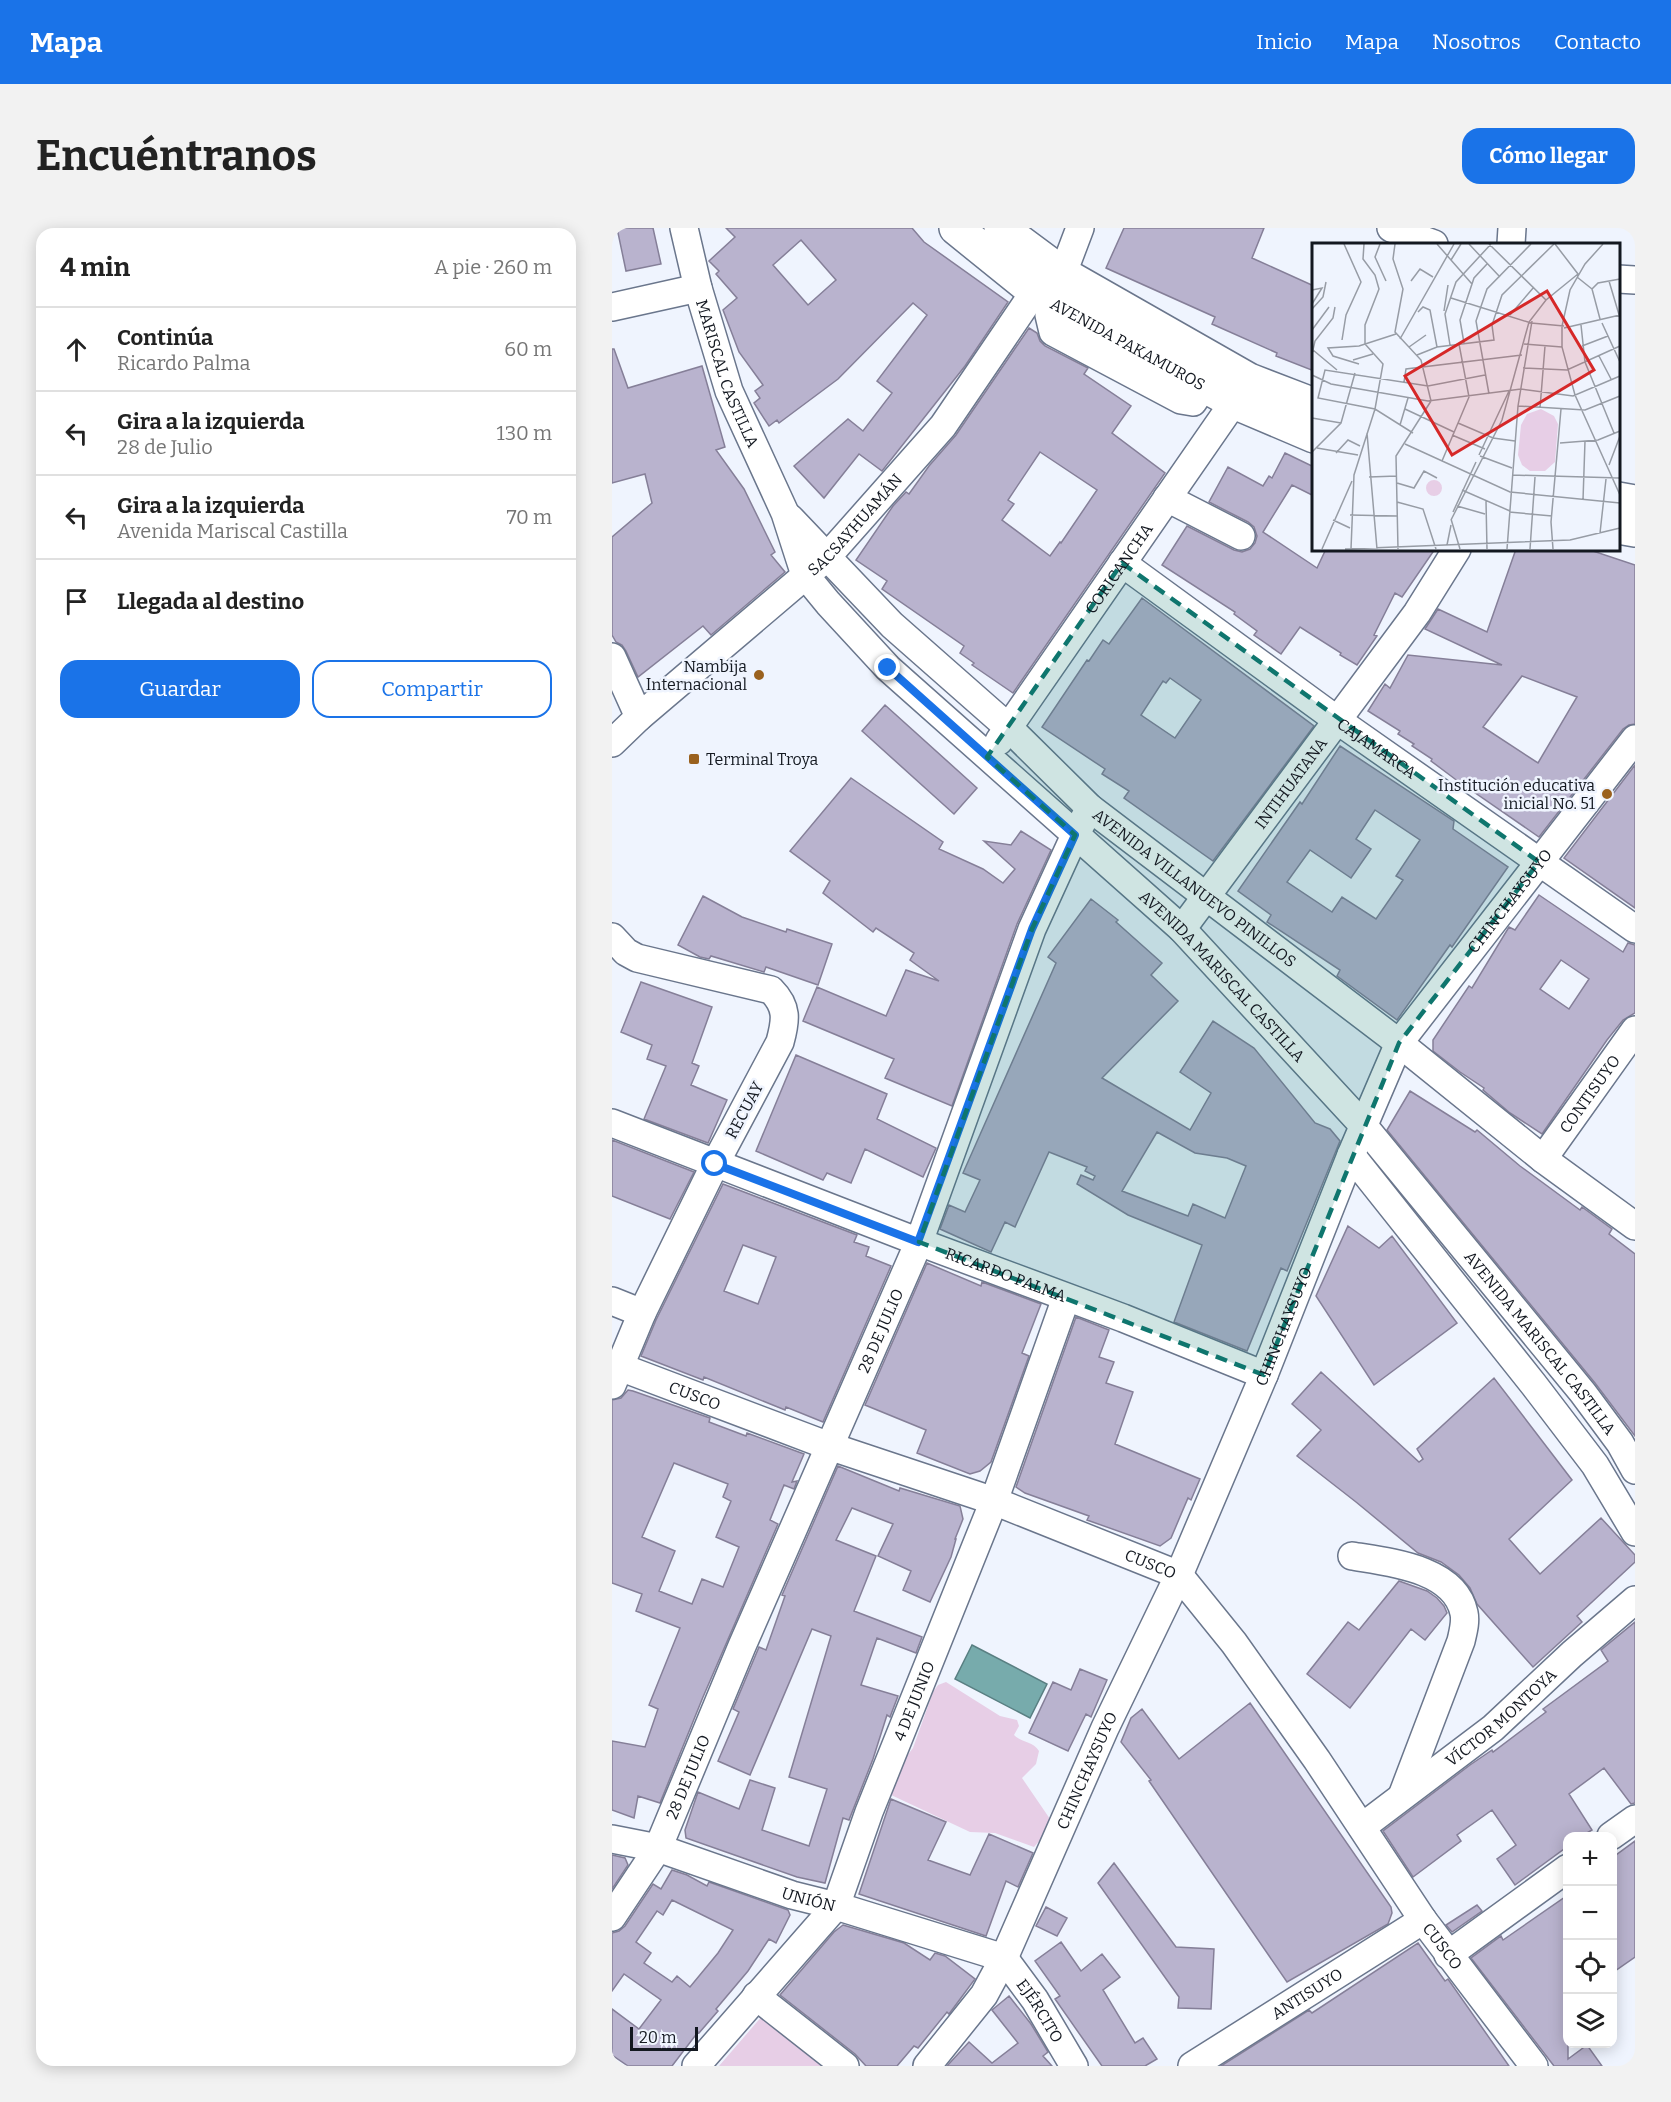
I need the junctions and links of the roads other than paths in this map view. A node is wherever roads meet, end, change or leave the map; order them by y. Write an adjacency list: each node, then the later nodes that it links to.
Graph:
1 (684, 228): 12 (street, MARISCAL CASTILLA)
2 (957, 228): 11 (highway, AVENIDA PAKAMUROS)
3 (1001, 228): 11 (highway, AVENIDA PAKAMUROS)
4 (1080, 228): 11 (street, SACSAYHUAMÁN)
5 (1391, 228): 7 (street)
6 (1512, 228): 8 (street)
7 (1431, 243)
8 (1510, 243)
9 (1620, 279): 10 (street)
10 (1635, 280)
11 (1050, 283): 14 (highway, AVENIDA PAKAMUROS); 14 (street); 26 (street, SACSAYHUAMÁN)
12 (698, 288): 13 (street); 21 (street, MARISCAL CASTILLA)
13 (612, 307)
14 (1212, 374): 15 (highway, AVENIDA PAKAMUROS)
15 (1242, 391): 16 (highway, AVENIDA PAKAMUROS); 17 (highway, AVENIDA PAKAMUROS); 18 (street, CORICANCHA)
16 (1312, 405)
17 (1312, 435)
18 (1167, 498): 24 (street); 27 (street, CORICANCHA)
19 (1620, 499): 20 (highway)
20 (1635, 502)
21 (785, 513): 26 (street, AVENIDA VILLANUEVO PINILLOS); 28 (street, AVENIDA MARISCAL CASTILLA)
22 (1620, 527): 23 (highway)
23 (1635, 530)
24 (1241, 536)
25 (1456, 550): 31 (street, INTIHUATANA)
26 (826, 558): 28 (street, SACSAYHUAMÁN); 32 (street, AVENIDA VILLANUEVO PINILLOS)
27 (1122, 563): 31 (street, CAJAMARCA); 32 (street, CORICANCHA)
28 (805, 575): 30 (street, SACSAYHUAMÁN); 35 (street, AVENIDA MARISCAL CASTILLA)
29 (612, 657): 30 (street)
30 (639, 717): 34 (street, SACSAYHUAMÁN)
31 (1337, 720): 38 (street, CAJAMARCA); 39 (street, INTIHUATANA)
32 (1008, 728): 35 (street, CORICANCHA); 36 (street, AVENIDA VILLANUEVO PINILLOS)
33 (1635, 739): 38 (street, CHINCHAYSUYO)
34 (612, 743)
35 (987, 757): 37 (street, AVENIDA MARISCAL CASTILLA)
36 (1090, 808): 37 (street, 28 DE JULIO); 39 (street, AVENIDA VILLANUEVO PINILLOS)
37 (1075, 835): 40 (street, AVENIDA MARISCAL CASTILLA); 51 (street, 28 DE JULIO)
38 (1539, 862): 41 (street, CAJAMARCA); 44 (street, CHINCHAYSUYO)
39 (1208, 897): 40 (street, INTIHUATANA); 44 (street, AVENIDA VILLANUEVO PINILLOS)
40 (1182, 929): 46 (street, AVENIDA MARISCAL CASTILLA)
41 (1635, 930)
42 (612, 937): 49 (street, RECUAY)
43 (1635, 1030): 48 (street, CONTISUYO)
44 (1399, 1043): 46 (street, CHINCHAYSUYO); 48 (street, AVENIDA VILLANUEVO PINILLOS)
45 (612, 1123): 49 (street, RICARDO PALMA)
46 (1363, 1125): 47 (street, CHINCHAYSUYO); 58 (street, AVENIDA MARISCAL CASTILLA)
47 (1351, 1155): 55 (street, CHINCHAYSUYO); 60 (street, AVENIDA MARISCAL CASTILLA)
48 (1543, 1159): 50 (street, AVENIDA VILLANUEVO PINILLOS)
49 (715, 1164): 51 (street, RICARDO PALMA); 54 (street, RECUAY)
50 (1635, 1226)
51 (918, 1242): 52 (street, RICARDO PALMA); 57 (street, 28 DE JULIO)
52 (1066, 1298): 55 (street, RICARDO PALMA); 59 (street, 4 DE JUNIO)
53 (612, 1301): 54 (street)
54 (642, 1313): 56 (street, RECUAY)
55 (1264, 1375): 62 (street, CHINCHAYSUYO)
56 (616, 1376): 57 (street, CUSCO)
57 (829, 1446): 59 (street, CUSCO); 69 (street, 28 DE JULIO)
58 (1635, 1470)
59 (994, 1501): 62 (street, CUSCO); 71 (street, 4 DE JUNIO)
60 (1635, 1532)
61 (1352, 1556): 64 (street)
62 (1179, 1575): 66 (street, CUSCO); 75 (street, CHINCHAYSUYO)
63 (1635, 1600): 64 (street, VÍCTOR MONTOYA)
64 (1402, 1796): 66 (street, VÍCTOR MONTOYA)
65 (1635, 1819): 67 (street)
66 (1362, 1827): 73 (street, CUSCO)
67 (1617, 1832)
68 (612, 1839): 69 (street, UNIÓN)
69 (658, 1848): 71 (street, UNIÓN); 72 (street, 28 DE JULIO)
70 (1563, 1872): 74 (street)
71 (836, 1906): 75 (street, UNIÓN); 76 (street, 4 DE JUNIO)
72 (612, 1917)
73 (1423, 1920): 74 (street, CUSCO); 81 (street, ANTISUYO)
74 (1448, 1955): 82 (street, CUSCO)
75 (1004, 1958): 79 (street, CHINCHAYSUYO); 80 (street, EJÉRCITO)
76 (756, 1996): 77 (street, 4 DE JUNIO); 78 (street)
77 (696, 2066)
78 (845, 2066)
79 (927, 2066)
80 (1074, 2066)
81 (1192, 2066)
82 (1534, 2066)

